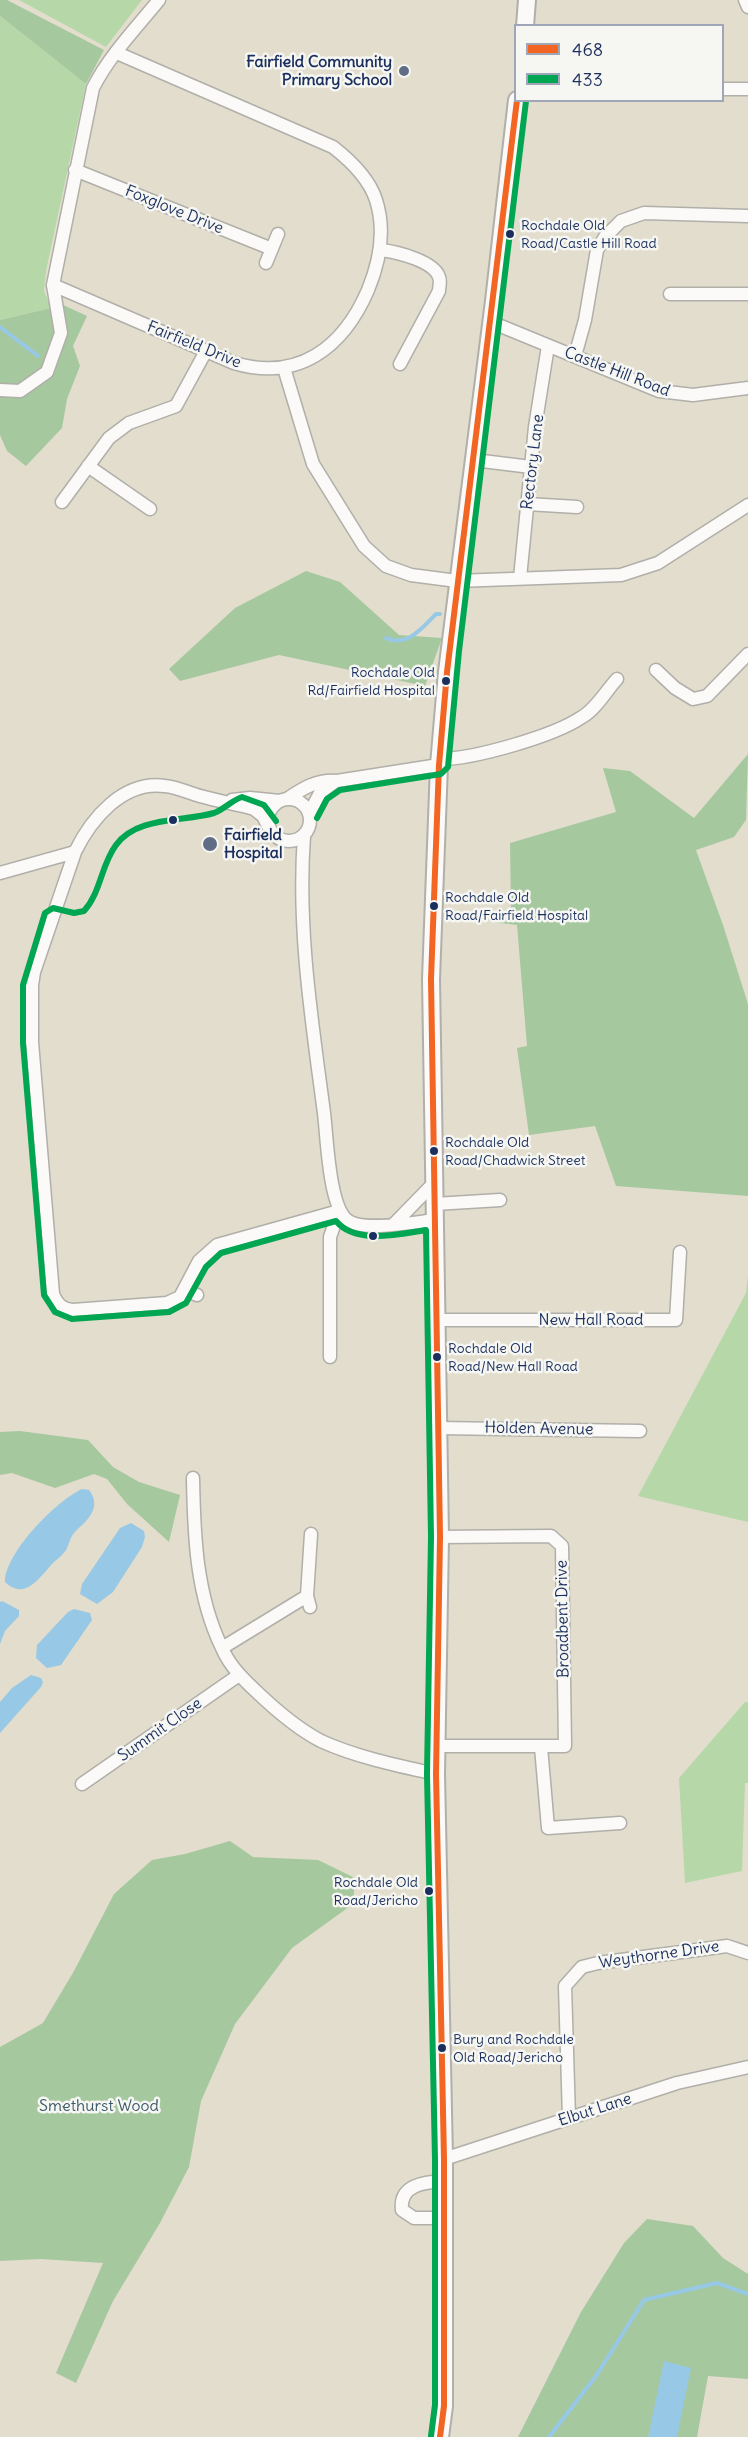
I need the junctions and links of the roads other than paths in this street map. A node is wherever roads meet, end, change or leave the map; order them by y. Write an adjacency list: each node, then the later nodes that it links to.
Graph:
1 (159, 0): 6 (street)
2 (527, 0): 5 (main road)
3 (745, 0): 4 (street)
4 (748, 7)
5 (525, 24)
6 (117, 53): 10 (street); 14 (street, Fairfield Drive)
7 (724, 89): 8 (street)
8 (748, 90)
9 (517, 102): 19 (main road)
10 (75, 170): 13 (street, Foxglove Drive); 16 (street)
11 (748, 216): 22 (street)
12 (278, 234): 13 (street)
13 (272, 249): 15 (street)
14 (381, 250): 23 (street); 24 (street, Fairfield Drive)
15 (266, 263)
16 (53, 285): 21 (street, Fairfield Drive); 26 (street)
17 (670, 294): 18 (street)
18 (748, 294)
19 (491, 322): 20 (street, Castle Hill Road); 27 (main road)
20 (549, 346): 22 (street, Castle Hill Road); 29 (street, Rectory Lane)
21 (206, 351): 24 (street, Fairfield Drive); 28 (street)
22 (575, 356): 25 (street, Castle Hill Road)
23 (400, 364)
24 (284, 368): 36 (street)
25 (748, 388)
26 (0, 390)
27 (474, 460): 29 (street); 36 (main road)
28 (88, 466): 30 (street); 34 (street)
29 (531, 467): 31 (street, Rectory Lane)
30 (63, 501)
31 (527, 504): 33 (street); 35 (street, Rectory Lane)
32 (748, 506): 35 (street)
33 (577, 507)
34 (150, 509)
35 (520, 578): 36 (street)
36 (457, 580): 40 (main road)
37 (748, 654): 38 (street)
38 (656, 670)
39 (617, 679): 40 (street)
40 (440, 762): 41 (street); 49 (main road)
41 (338, 781): 43 (street); 44 (street)
42 (219, 800): 43 (street); 45 (street); 47 (street)
43 (284, 800): 44 (street); 45 (street)
44 (309, 814): 46 (street)
45 (268, 826): 46 (street)
46 (304, 836): 51 (street)
47 (75, 852): 48 (street); 55 (street)
48 (0, 873)
49 (435, 1182): 52 (main road); 53 (street)
50 (500, 1200): 52 (street)
51 (339, 1211): 53 (street); 55 (street); 58 (street)
52 (435, 1212): 53 (street); 57 (main road)
53 (394, 1224)
54 (680, 1252): 57 (street, New Hall Road)
55 (185, 1290): 56 (street)
56 (197, 1294)
57 (437, 1320): 59 (main road)
58 (330, 1357)
59 (438, 1428): 60 (street, Holden Avenue); 63 (main road)
60 (640, 1431)
61 (193, 1478): 64 (street)
62 (311, 1534): 64 (street)
63 (441, 1537): 66 (main road); 67 (street, Broadbent Drive)
64 (222, 1648): 65 (street)
65 (239, 1676): 68 (street); 69 (street, Summit Close)
66 (436, 1746): 67 (street); 68 (main road)
67 (541, 1747): 70 (street)
68 (436, 1774): 74 (main road)
69 (82, 1784)
70 (620, 1823)
71 (748, 1953): 73 (street, Weythorne Drive)
72 (748, 2067): 73 (street, Elbut Lane)
73 (569, 2118): 74 (street, Elbut Lane)
74 (444, 2159): 75 (main road)
75 (444, 2181): 76 (main road); 76 (street)
76 (443, 2218): 77 (main road)
77 (440, 2437)

